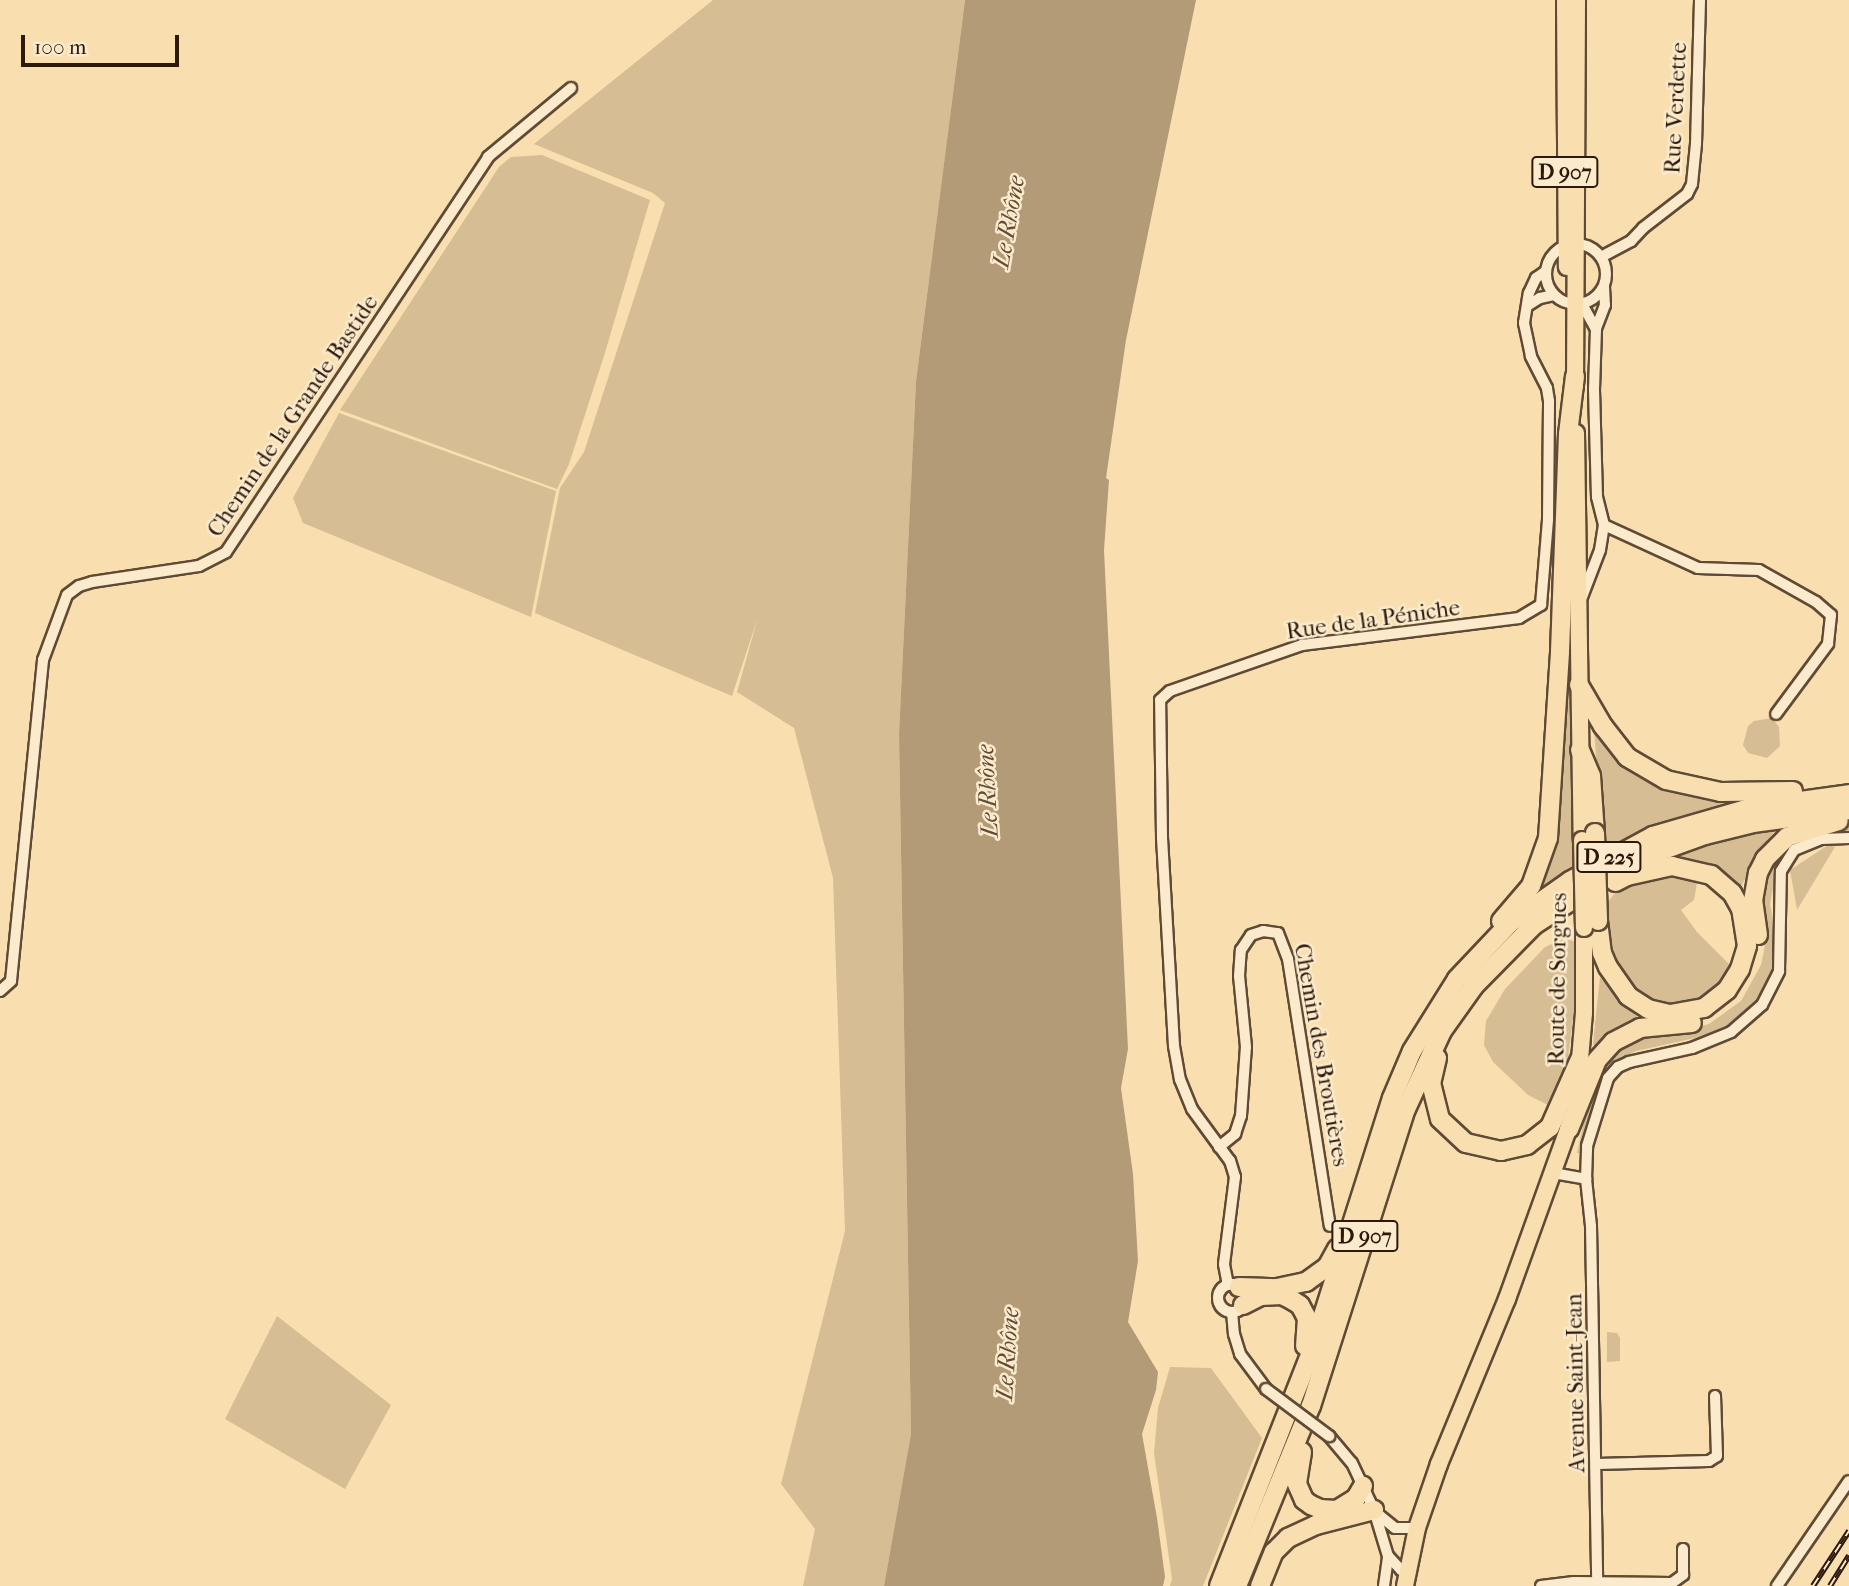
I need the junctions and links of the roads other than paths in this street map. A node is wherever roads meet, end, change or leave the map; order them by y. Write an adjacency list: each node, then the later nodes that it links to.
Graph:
1 (1565, 0): 5 (main road, D 907)
2 (1577, 0): 5 (main road, D 907)
3 (1700, 0): 6 (street, Rue Verdette)
4 (571, 88): 26 (street, Chemin de la Grande Bastide)
5 (1572, 245): 6 (street); 7 (street); 10 (main road, D 907)
6 (1601, 257): 8 (street)
7 (1546, 271): 9 (street); 11 (street)
8 (1604, 287): 10 (street); 12 (street)
9 (1555, 295): 10 (street); 11 (street)
10 (1576, 304): 12 (street); 13 (main road, D 907)
11 (1527, 306): 31 (street, Rue de la Péniche)
12 (1596, 329): 14 (street)
13 (1575, 376): 15 (main road, D 907); 27 (highway, D 907)
14 (1604, 525): 15 (street); 17 (street)
15 (1578, 607): 16 (main road, D 907)
16 (1579, 685): 18 (main road, D 907); 19 (highway)
17 (1776, 714)
18 (1580, 750): 25 (highway, D 907, bridge)
19 (1849, 789)
20 (1849, 794): 27 (highway, D 225)
21 (1849, 810): 24 (highway, D 225)
22 (1849, 820): 29 (highway)
23 (1849, 838): 33 (street, Avenue Saint-Jean)
24 (1538, 922): 25 (highway, D 907); 28 (highway); 38 (highway, D 907)
25 (1591, 924): 28 (main road, Route de Sorgues / D 907)
26 (0, 991)
27 (1427, 1024): 30 (highway, D 907)
28 (1580, 1059): 29 (main road, Route de Sorgues / D 907)
29 (1569, 1129): 32 (main road, Route de Sorgues)
30 (1375, 1142): 35 (highway); 42 (highway, D 907)
31 (1219, 1147): 34 (street, Chemin des Broutières); 35 (street)
32 (1553, 1173): 33 (street); 45 (main road, Route de Sorgues)
33 (1586, 1179): 39 (street, Avenue Saint-Jean)
34 (1330, 1226)
35 (1233, 1286): 36 (street); 36 (street)
36 (1238, 1308): 41 (street, bridge); 42 (highway)
37 (1715, 1396): 39 (street)
38 (1311, 1406): 41 (highway); 52 (highway, D 907)
39 (1597, 1464): 50 (street, Avenue Saint-Jean)
40 (1849, 1481): 56 (street)
41 (1363, 1486): 43 (street)
42 (1253, 1507): 51 (highway, D 907)
43 (1374, 1510): 44 (street); 46 (street); 53 (highway)
44 (1395, 1528): 45 (street); 46 (street)
45 (1417, 1528): 49 (main road, Route de Sorgues)
46 (1385, 1545): 48 (street)
47 (1683, 1549): 50 (street)
48 (1388, 1556): 49 (street); 54 (street)
49 (1407, 1578)
50 (1597, 1584): 55 (street)
51 (1219, 1586)
52 (1237, 1586)
53 (1261, 1586)
54 (1384, 1586)
55 (1541, 1586)
56 (1777, 1586)

